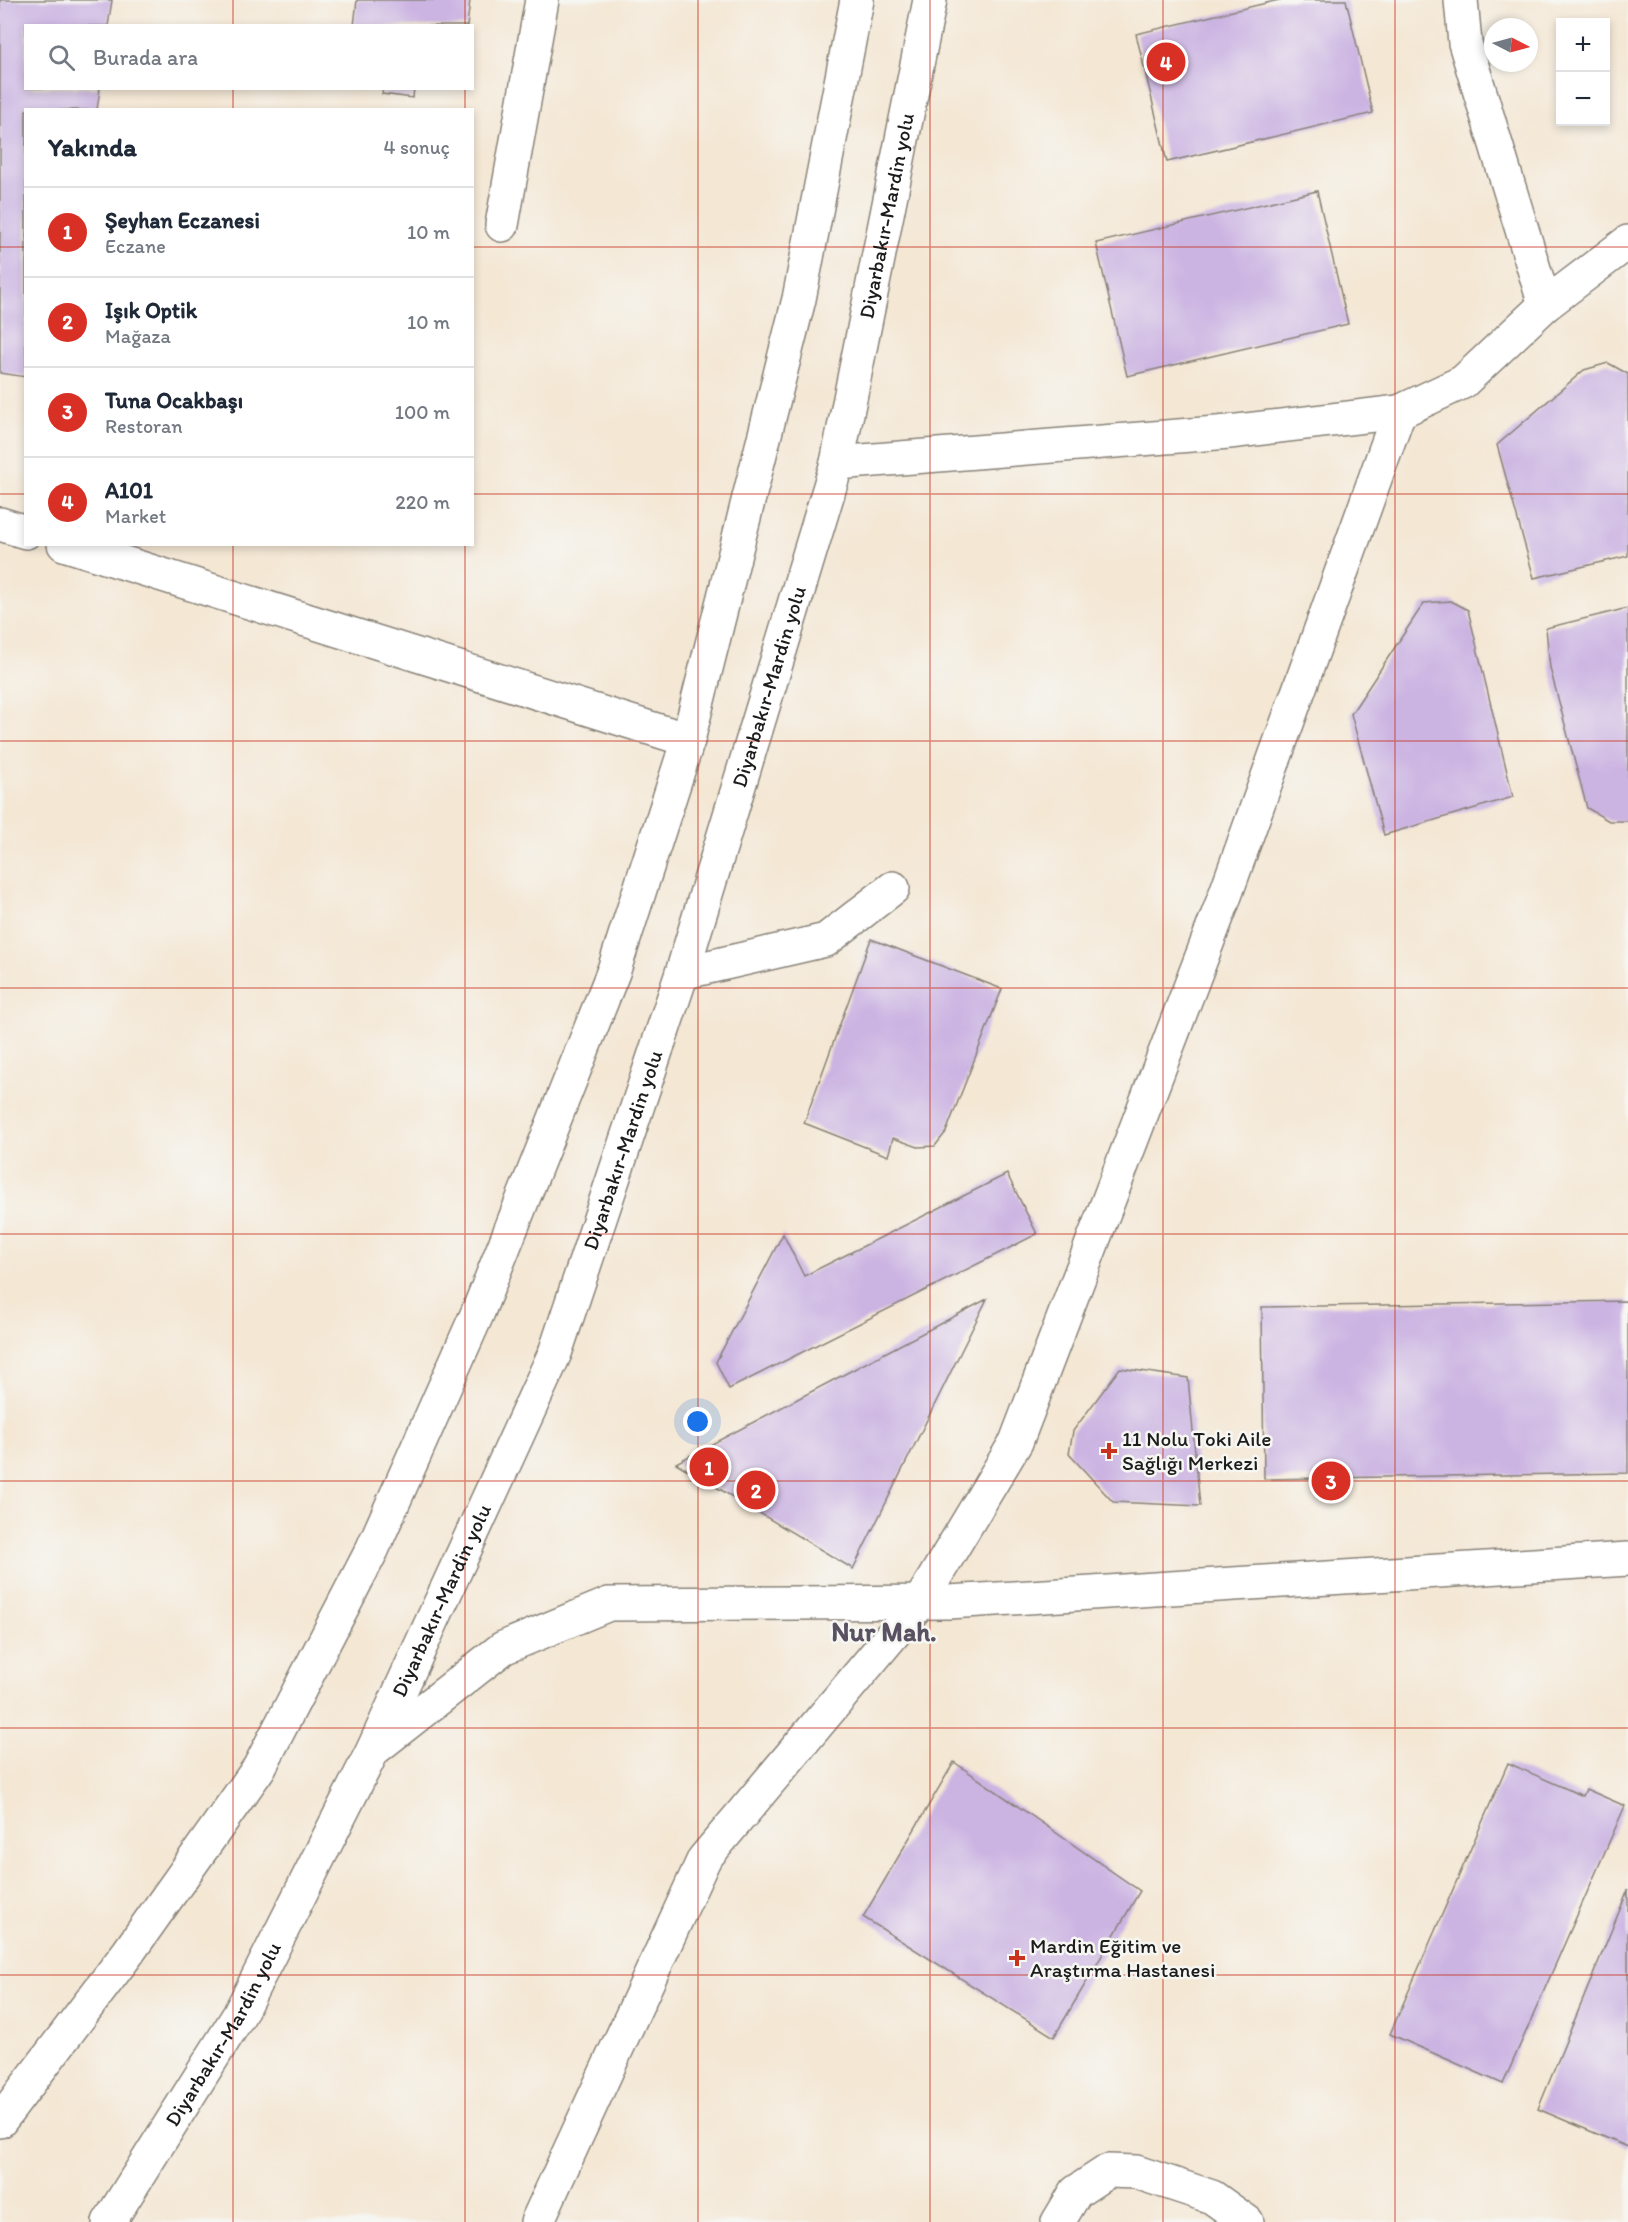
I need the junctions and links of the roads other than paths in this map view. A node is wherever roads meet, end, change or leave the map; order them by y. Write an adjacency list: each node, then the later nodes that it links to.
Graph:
1 (542, 0): 5 (main road)
2 (857, 0): 13 (main road)
3 (930, 0): 9 (main road, Diyarbakır-Mardin yolu)
4 (1461, 0): 7 (main road)
5 (502, 225)
6 (1628, 242): 7 (main road)
7 (1545, 305): 8 (main road)
8 (1399, 412): 9 (main road); 17 (main road)
9 (837, 463): 15 (main road, Diyarbakır-Mardin yolu)
10 (0, 524): 11 (main road)
11 (24, 531)
12 (70, 546): 13 (main road)
13 (688, 740): 19 (main road)
14 (893, 888): 15 (main road)
15 (682, 973): 18 (main road, Diyarbakır-Mardin yolu)
16 (1628, 1560): 17 (main road)
17 (920, 1602): 18 (main road); 24 (main road)
18 (373, 1750): 22 (main road, Diyarbakır-Mardin yolu)
19 (25, 2088): 20 (main road); 21 (main road)
20 (0, 2121)
21 (0, 2144)
22 (116, 2212): 23 (main road)
23 (90, 2222)
24 (537, 2222)
25 (1058, 2222): 26 (main road)
26 (1247, 2222)

